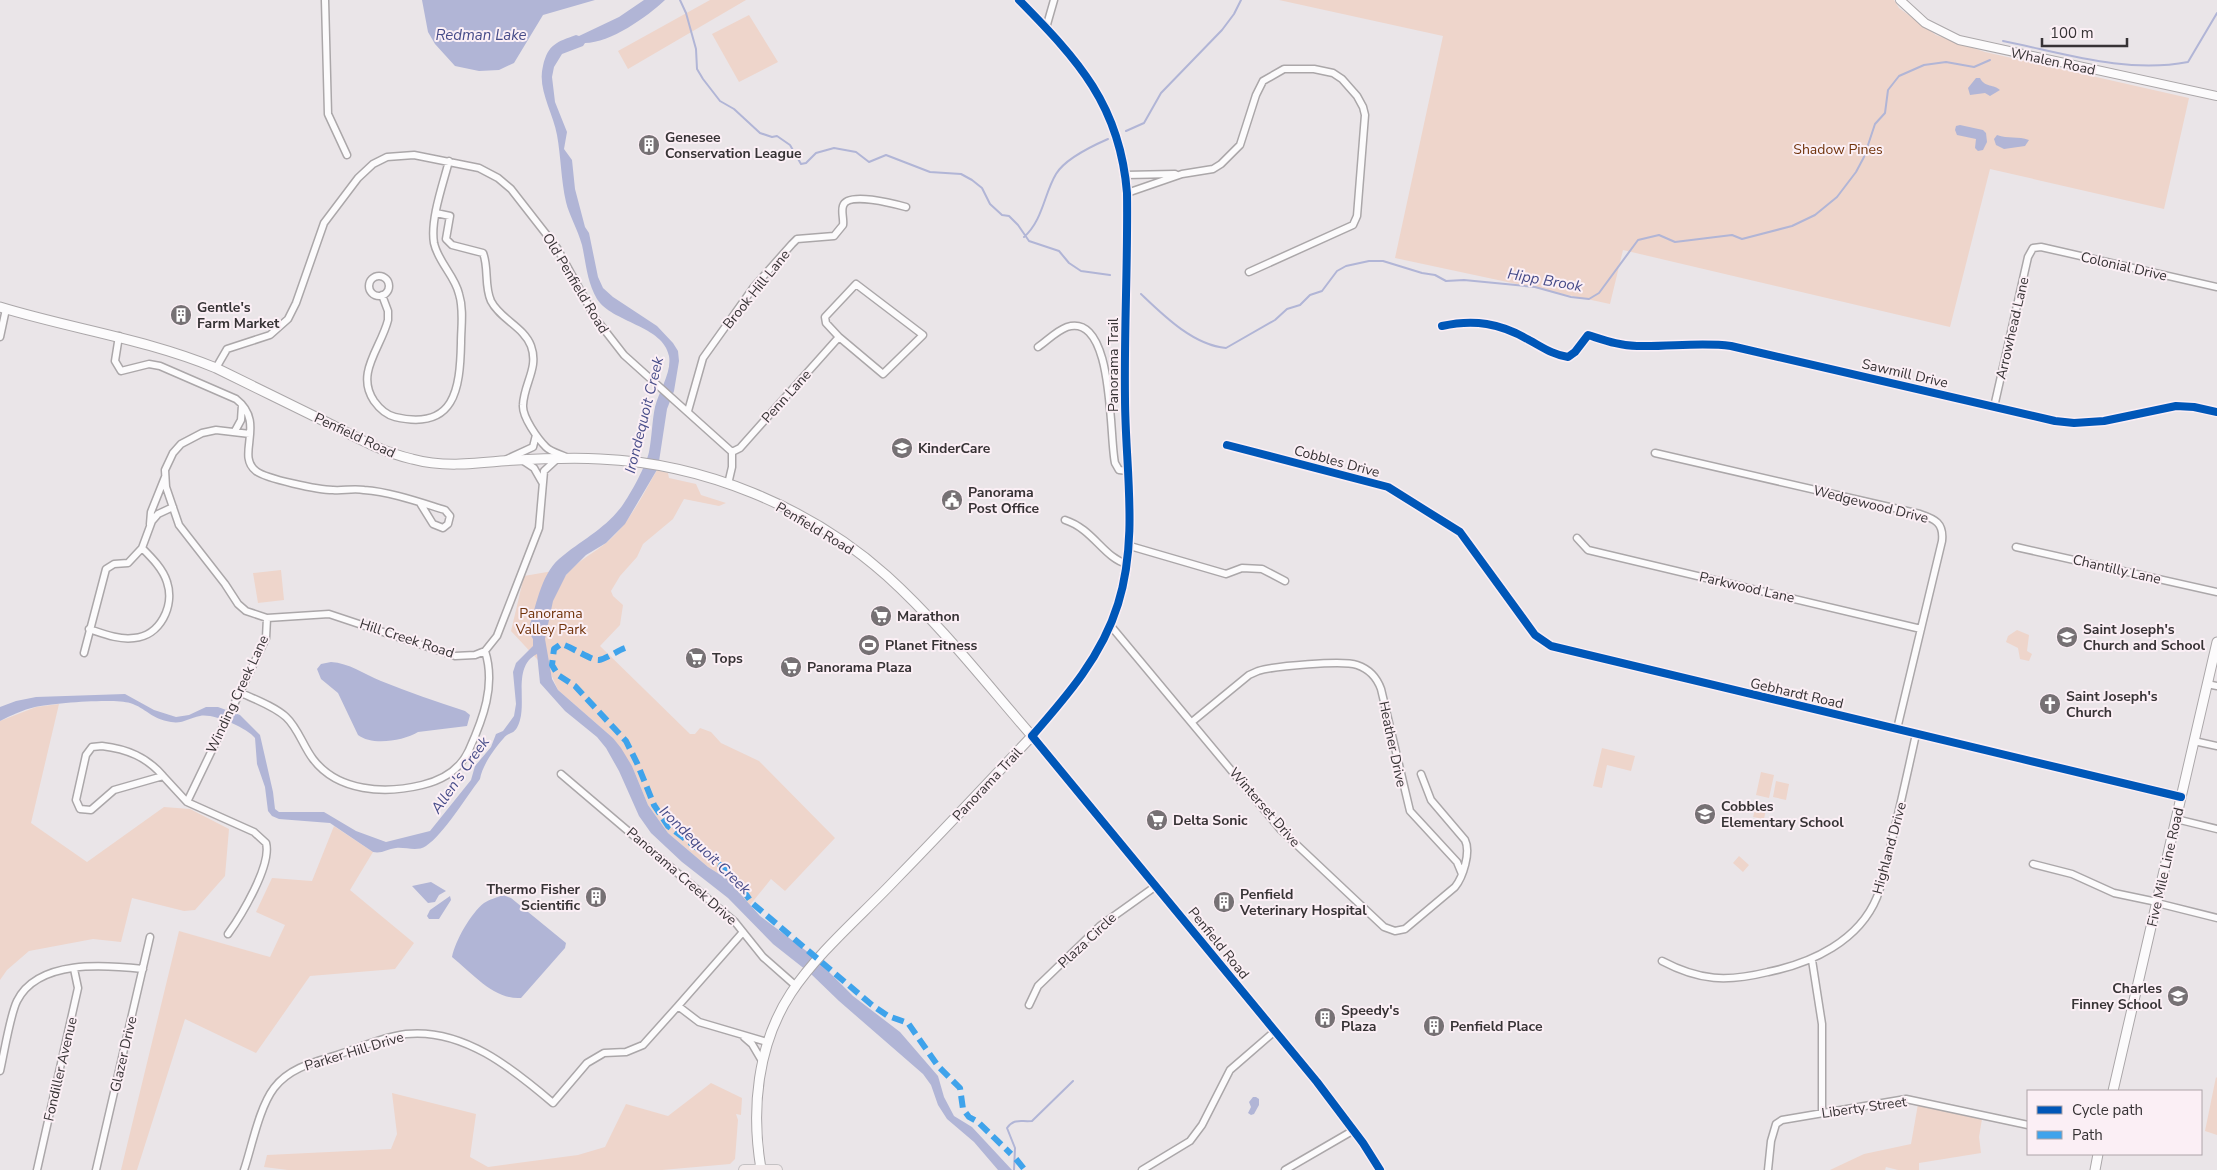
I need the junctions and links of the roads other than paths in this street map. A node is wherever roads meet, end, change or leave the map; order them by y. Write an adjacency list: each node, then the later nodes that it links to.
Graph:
1 (325, 0): 7 (street)
2 (1019, 0): 5 (street, Panorama Trail)
3 (1054, 0): 5 (street)
4 (1900, 0): 6 (street, Whalen Road)
5 (1046, 28): 10 (street, Panorama Trail)
6 (2217, 96)
7 (347, 155)
8 (449, 161): 13 (street); 24 (street, Old Penfield Road); 27 (street, Old Penfield Road)
9 (1182, 174): 10 (street); 11 (street); 15 (street)
10 (1125, 175): 11 (street, Panorama Trail)
11 (1127, 193): 39 (street, Panorama Trail)
12 (906, 207): 27 (street, Brook Hill Lane)
13 (436, 213): 17 (street); 31 (street)
14 (2031, 250): 16 (street, Colonial Drive); 26 (street, Arrowhead Lane)
15 (1249, 272)
16 (2217, 287)
17 (382, 295)
18 (3, 308): 20 (main road, Penfield Road); 21 (street)
19 (1442, 326): 26 (street, Sawmill Drive)
20 (119, 336): 24 (main road, Penfield Road); 25 (street)
21 (0, 337)
22 (840, 337): 22 (street); 33 (street, Penn Lane)
23 (1038, 348): 39 (street)
24 (216, 368): 38 (main road, Penfield Road)
25 (242, 404): 29 (street); 30 (street)
26 (1994, 407): 28 (street, Sawmill Drive)
27 (688, 411): 33 (street, Old Penfield Road)
28 (2217, 412)
29 (234, 431): 30 (street); 40 (street)
30 (250, 434): 43 (street)
31 (536, 435): 36 (street); 38 (street)
32 (1226, 445): 47 (street, Cobbles Drive)
33 (732, 452): 42 (street)
34 (1655, 453): 58 (street, Wedgewood Drive)
35 (557, 459): 36 (main road, Penfield Road); 37 (main road, Penfield Road); 41 (street)
36 (570, 459): 42 (main road, Penfield Road)
37 (522, 460): 38 (main road, Penfield Road); 41 (street)
38 (501, 461)
39 (1128, 471): 49 (street, Panorama Trail)
40 (165, 476): 44 (street, Winding Creek Lane); 46 (street)
41 (542, 482): 60 (street)
42 (728, 484): 68 (main road, Penfield Road)
43 (420, 503): 43 (street)
44 (173, 507): 46 (street); 55 (street, Winding Creek Lane)
45 (1065, 520): 52 (street)
46 (150, 526): 51 (street)
47 (1460, 532): 66 (street, Gebhardt Road)
48 (1576, 538): 58 (street, Parkwood Lane)
49 (1130, 546): 52 (street, Panorama Trail); 53 (street)
50 (2016, 547): 54 (street, Chantilly Lane)
51 (142, 548): 57 (street); 57 (street)
52 (1127, 564): 56 (street, Panorama Trail)
53 (1285, 581)
54 (2217, 592)
55 (268, 618): 60 (street, Hill Creek Road); 64 (street, Winding Creek Lane)
56 (1110, 625): 65 (street, Winterset Drive); 68 (street, Panorama Trail)
57 (89, 629): 61 (street)
58 (1921, 629): 66 (street, Wedgewood Drive)
59 (2217, 642): 62 (main road, Five Mile Line Road)
60 (485, 651): 64 (street)
61 (84, 653)
62 (2207, 684): 63 (street); 69 (main road, Five Mile Line Road)
63 (2217, 686)
64 (239, 692): 75 (street, Winding Creek Lane)
65 (1193, 721): 79 (street, Winterset Drive); 79 (street, Heather Drive)
66 (1897, 729): 67 (street, Gebhardt Road)
67 (1916, 734): 74 (street, Gebhardt Road); 86 (street, Highland Drive)
68 (1032, 736): 80 (street, Penfield Road); 90 (main road, Panorama Trail)
69 (2194, 741): 70 (street); 74 (main road, Five Mile Line Road)
70 (2217, 746)
71 (560, 774): 83 (street, Panorama Creek Drive)
72 (1421, 774): 79 (street, Heather Drive)
73 (163, 776): 73 (street); 75 (street)
74 (2181, 797): 76 (main road, Five Mile Line Road)
75 (187, 802): 84 (street)
76 (2176, 819): 77 (street); 81 (main road, Five Mile Line Road)
77 (2217, 829)
78 (2033, 864): 81 (street)
79 (1461, 877)
80 (1156, 886): 91 (street, Plaza Circle); 93 (street, Penfield Road)
81 (2157, 902): 82 (street); 98 (main road, Five Mile Line Road)
82 (2217, 918)
83 (743, 932): 90 (street, Panorama Creek Drive); 92 (street, Parker Hill Drive)
84 (228, 934)
85 (150, 937): 89 (street, Glazer Drive)
86 (1812, 960): 87 (street, Highland Drive); 99 (street)
87 (1662, 961)
88 (74, 968): 89 (street); 97 (street); 103 (street, Fondiller Avenue)
89 (143, 969): 104 (street, Glazer Drive)
90 (796, 986): 95 (main road, Panorama Trail)
91 (1029, 1005)
92 (678, 1006): 94 (street); 105 (street, Parker Hill Drive)
93 (1275, 1031): 101 (street, Penfield Road); 109 (street)
94 (741, 1034): 95 (street); 96 (street)
95 (767, 1042): 96 (main road, Panorama Trail)
96 (762, 1061): 107 (main road, Panorama Trail)
97 (0, 1071)
98 (2113, 1090)
99 (1822, 1113): 100 (street, Liberty Street); 112 (street, Liberty Street)
100 (2027, 1125)
101 (1354, 1130): 110 (street); 111 (street, Penfield Road)
102 (2098, 1155): 113 (main road)
103 (37, 1170)
104 (96, 1170)
105 (244, 1170)
106 (744, 1170): 107 (main road)
107 (761, 1170): 108 (main road)
108 (777, 1170)
109 (1142, 1170)
110 (1285, 1170)
111 (1380, 1170)
112 (1768, 1170)
113 (2094, 1170)

